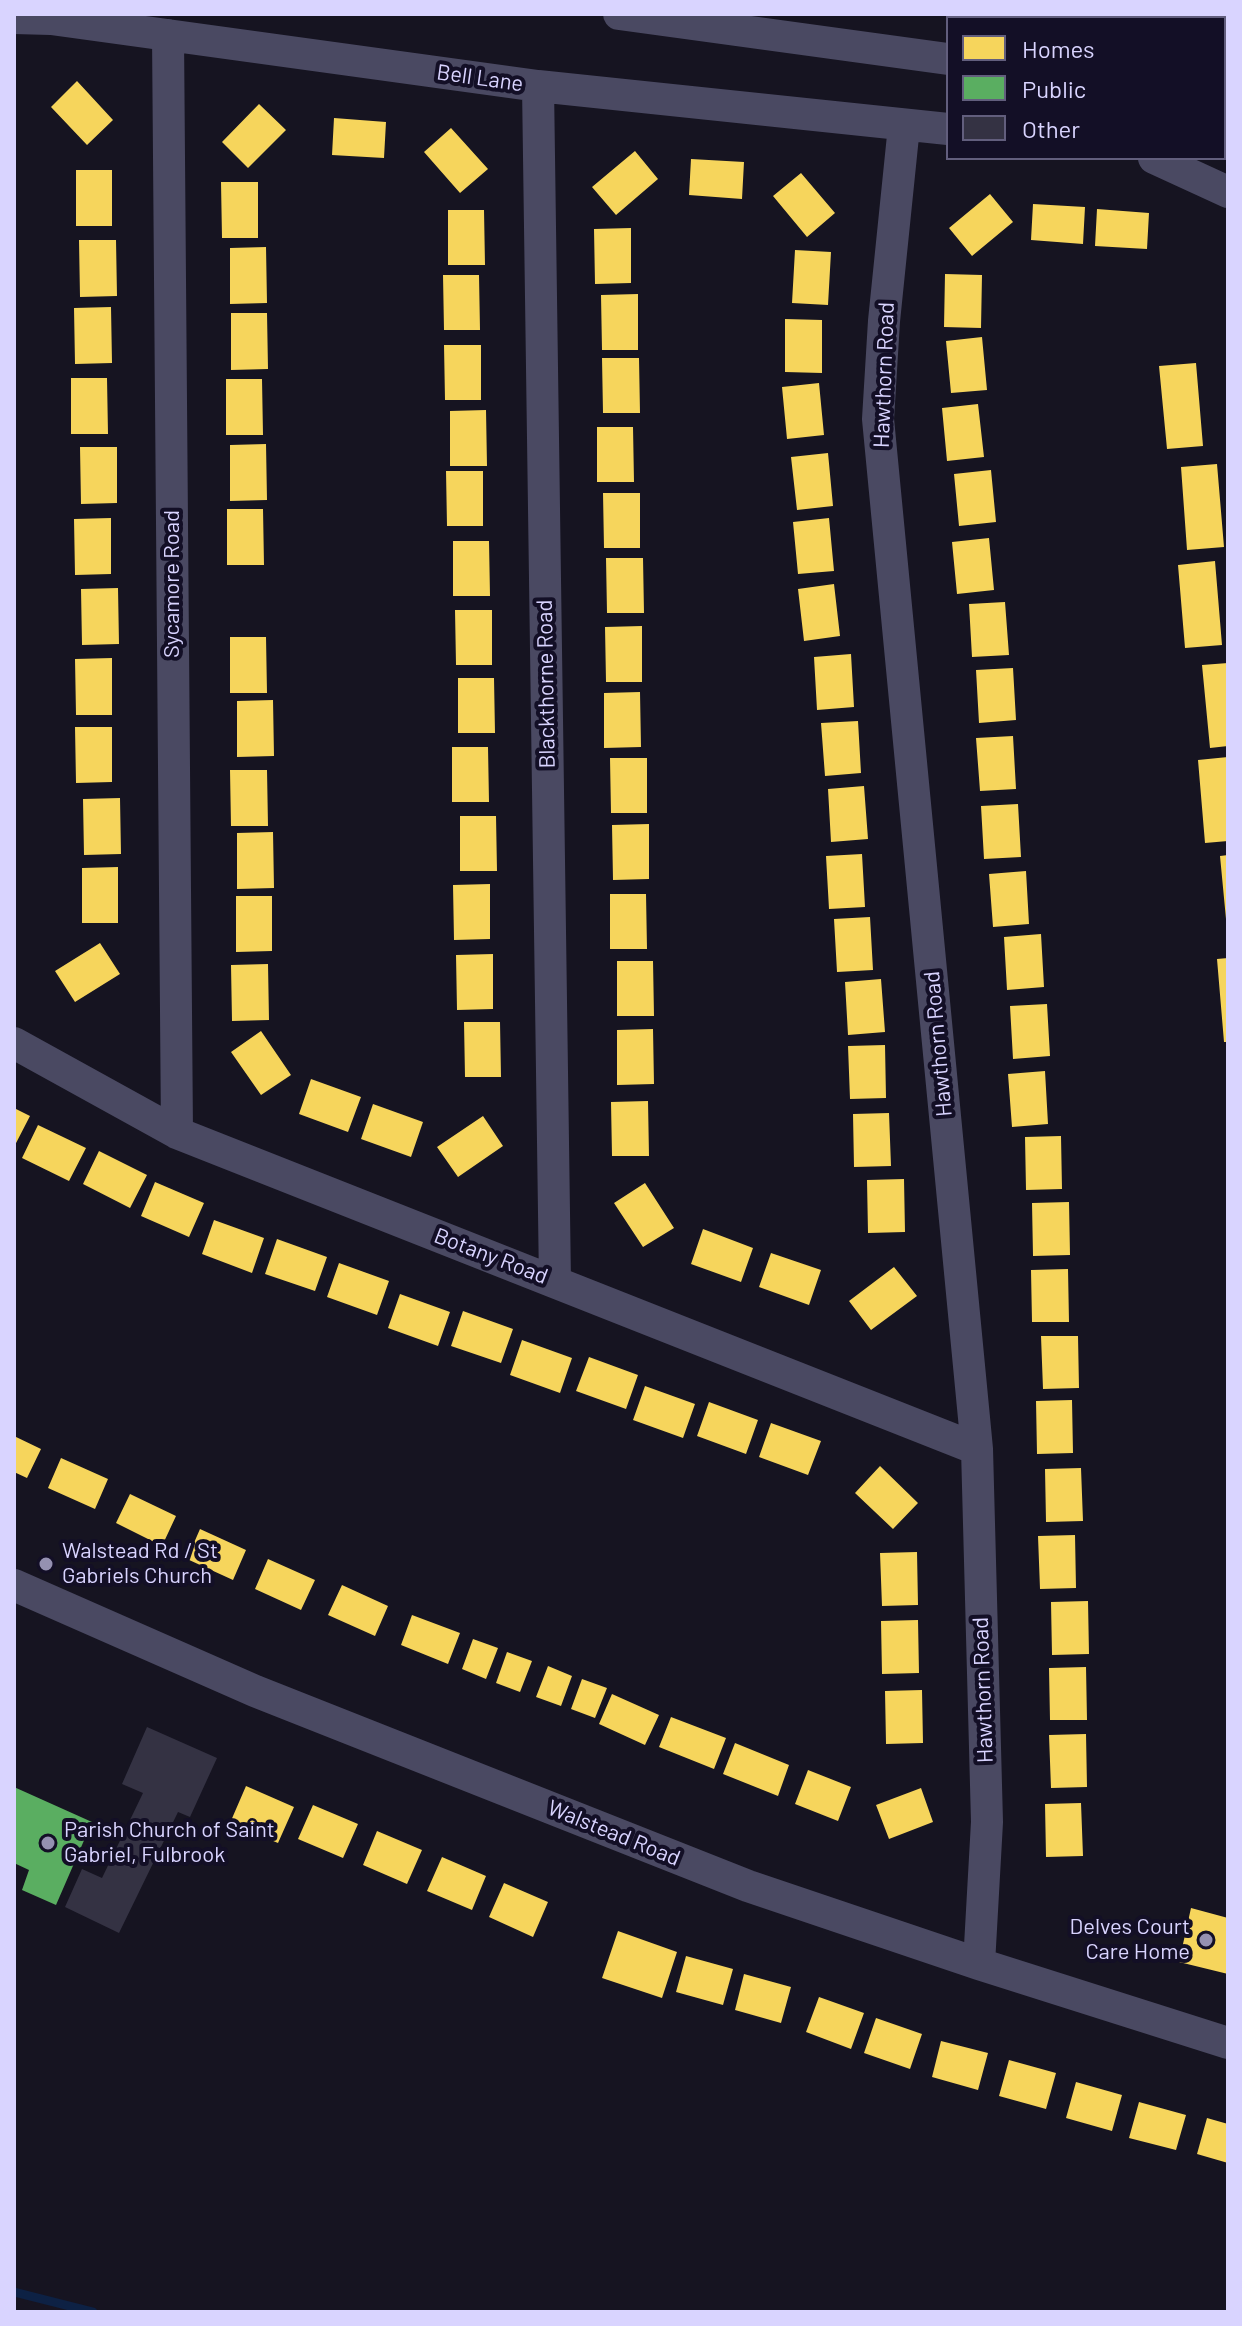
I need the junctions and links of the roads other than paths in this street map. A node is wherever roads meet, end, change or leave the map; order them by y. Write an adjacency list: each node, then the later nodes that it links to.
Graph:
1 (619, 14): 5 (street)
2 (52, 17): 3 (street, Bell Lane); 4 (street, Bell Lane)
3 (14, 18)
4 (168, 35): 6 (street, Bell Lane); 12 (street, Sycamore Road)
5 (946, 59)
6 (538, 86): 7 (street, Bell Lane); 13 (street, Blackthorne Road)
7 (904, 126): 8 (street, Bell Lane); 14 (street, Hawthorn Road)
8 (946, 129)
9 (1158, 160): 10 (street)
10 (1228, 192)
11 (14, 1043): 12 (street, Botany Road)
12 (177, 1133): 13 (street, Botany Road)
13 (555, 1282): 14 (street, Botany Road)
14 (977, 1449): 16 (street, Hawthorn Road)
15 (14, 1585): 16 (street, Walstead Road)
16 (979, 1964): 17 (street, Walstead Road)
17 (1228, 2043)

